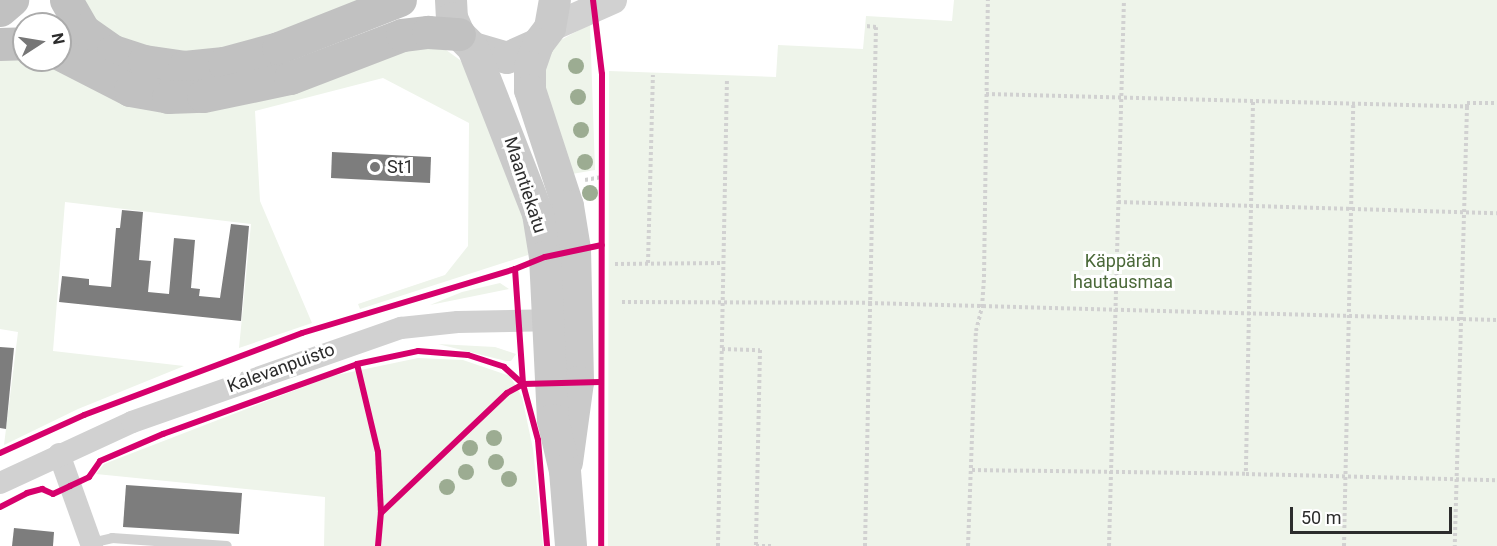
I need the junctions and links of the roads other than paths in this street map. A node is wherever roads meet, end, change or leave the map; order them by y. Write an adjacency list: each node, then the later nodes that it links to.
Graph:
1 (12, 0): 6 (highway)
2 (66, 0): 3 (highway)
3 (400, 0)
4 (451, 0): 8 (main road, Maantiekatu)
5 (613, 0): 7 (street)
6 (0, 10)
7 (548, 24): 8 (main road); 10 (main road, Maantiekatu)
8 (466, 41): 9 (highway); 10 (main road, Maantiekatu)
9 (72, 60)
10 (563, 320): 11 (street, Kalevanpuisto); 15 (main road, Maantiekatu)
11 (59, 454): 12 (street, Kalevanpuisto); 13 (street)
12 (0, 483)
13 (92, 545): 14 (lane)
14 (227, 546)
15 (571, 546)

